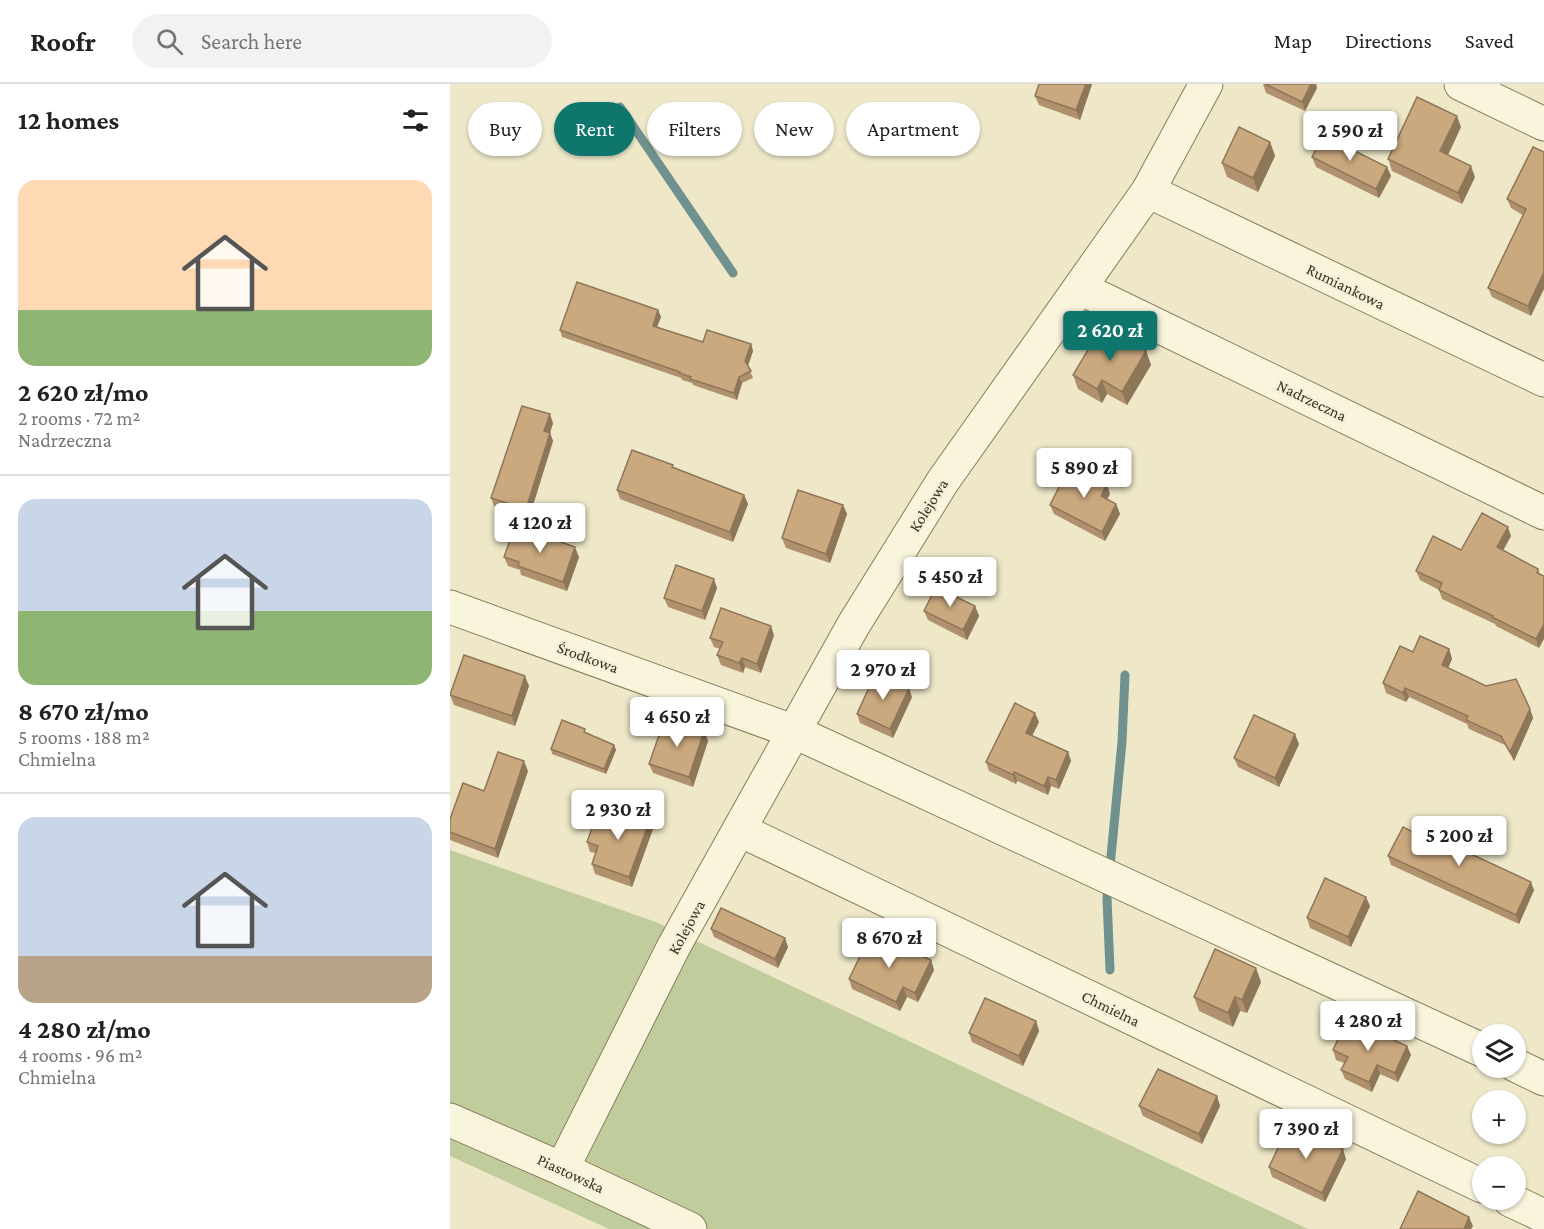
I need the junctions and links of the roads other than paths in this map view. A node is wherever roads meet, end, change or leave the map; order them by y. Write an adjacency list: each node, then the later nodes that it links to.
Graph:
1 (1206, 84): 4 (street, Kolejowa)
2 (1461, 84): 3 (street)
3 (1544, 124)
4 (1148, 191): 5 (street, Kolejowa); 6 (street, Rumiankowa)
5 (1080, 288): 7 (street, Nadrzeczna); 9 (street, Kolejowa)
6 (1544, 380)
7 (1544, 513)
8 (450, 607): 9 (street, Środkowa)
9 (795, 732): 10 (street, Kolejowa); 11 (street, Środkowa)
10 (740, 830): 15 (street, Kolejowa); 16 (street, Chmielna)
11 (1472, 1045)
12 (1526, 1070): 13 (street)
13 (1544, 1079)
14 (450, 1120): 15 (street, Piastowska)
15 (562, 1169): 19 (street, Piastowska)
16 (1472, 1181)
17 (1526, 1208): 18 (street)
18 (1544, 1216)
19 (690, 1229)

